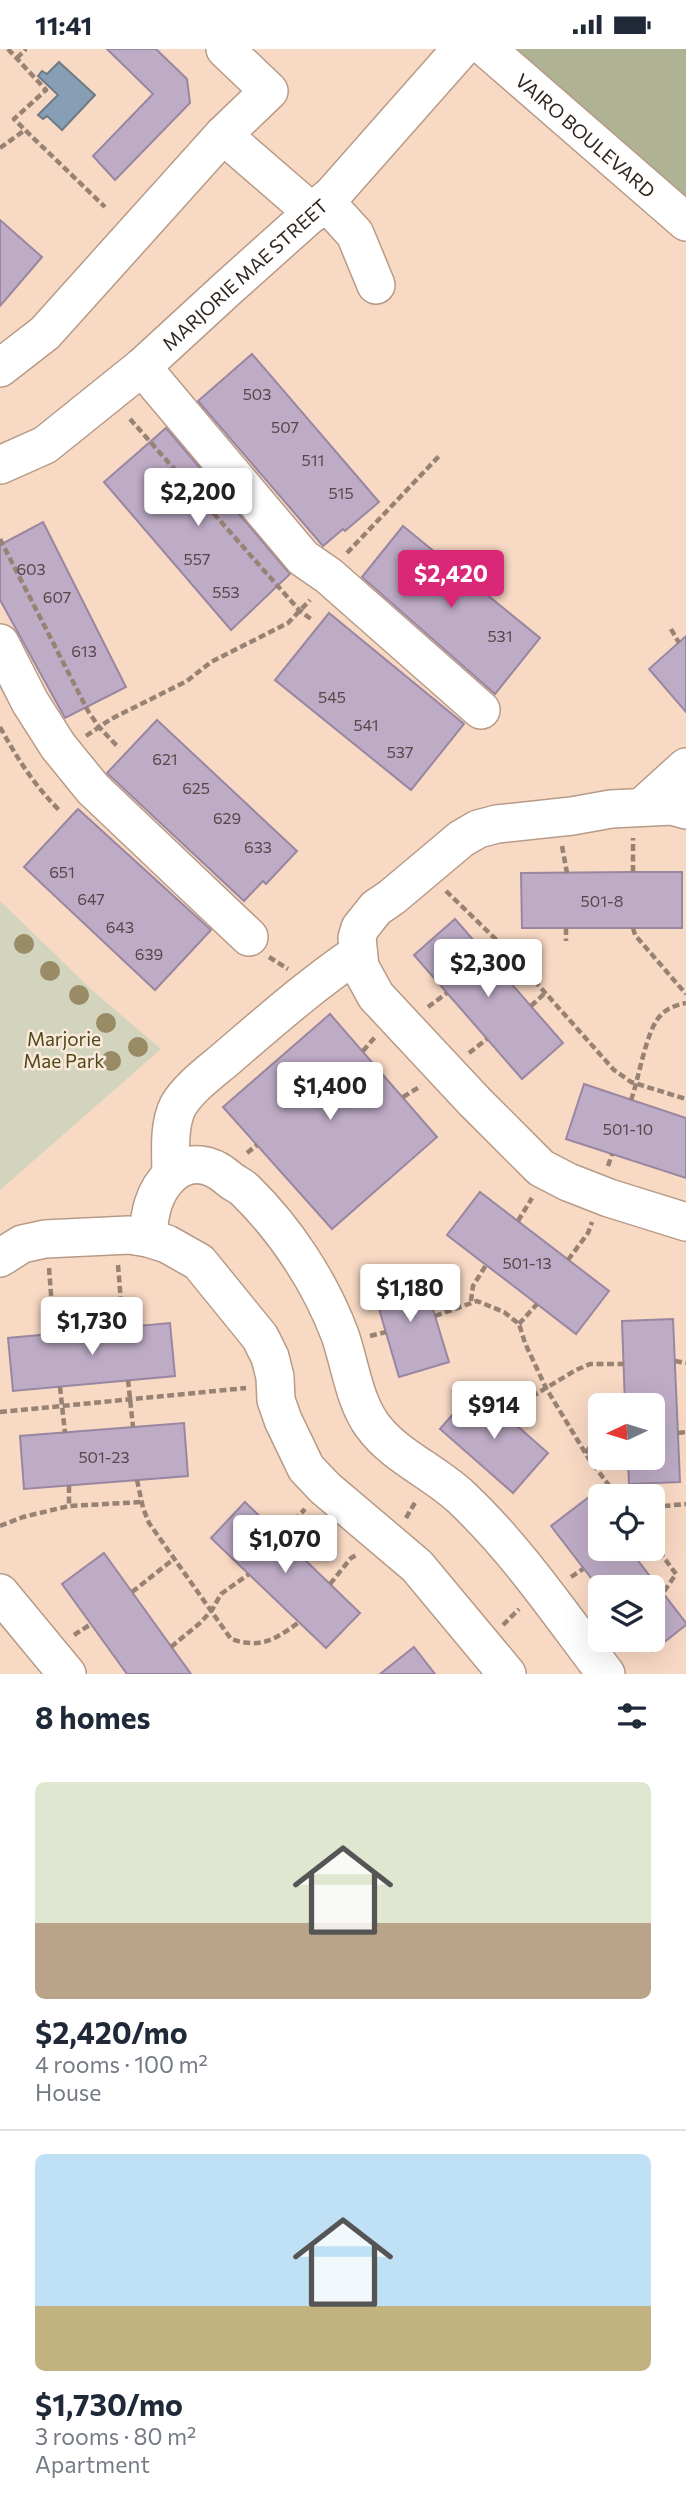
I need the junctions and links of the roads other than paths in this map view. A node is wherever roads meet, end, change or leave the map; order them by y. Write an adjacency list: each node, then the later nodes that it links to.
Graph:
1 (225, 49): 4 (street)
2 (461, 49): 5 (street, MARJORIE MAE STREET)
3 (487, 49): 6 (street, VAIRO BOULEVARD)
4 (223, 135): 5 (street); 9 (street)
5 (319, 207): 7 (street); 8 (street, MARJORIE MAE STREET)
6 (686, 222)
7 (376, 285)
8 (142, 367): 10 (street, MARJORIE MAE STREET); 12 (street)
9 (0, 368)
10 (0, 465)
11 (0, 643): 16 (street)
12 (481, 710)
13 (686, 767): 14 (street)
14 (643, 806): 15 (street); 17 (street)
15 (686, 810)
16 (248, 937)
17 (358, 953): 18 (street); 19 (street)
18 (172, 1175): 20 (street); 25 (street)
19 (686, 1222)
20 (132, 1237): 21 (street); 24 (street)
21 (0, 1258)
22 (0, 1593): 23 (street)
23 (67, 1674)
24 (507, 1674)
25 (606, 1674)

